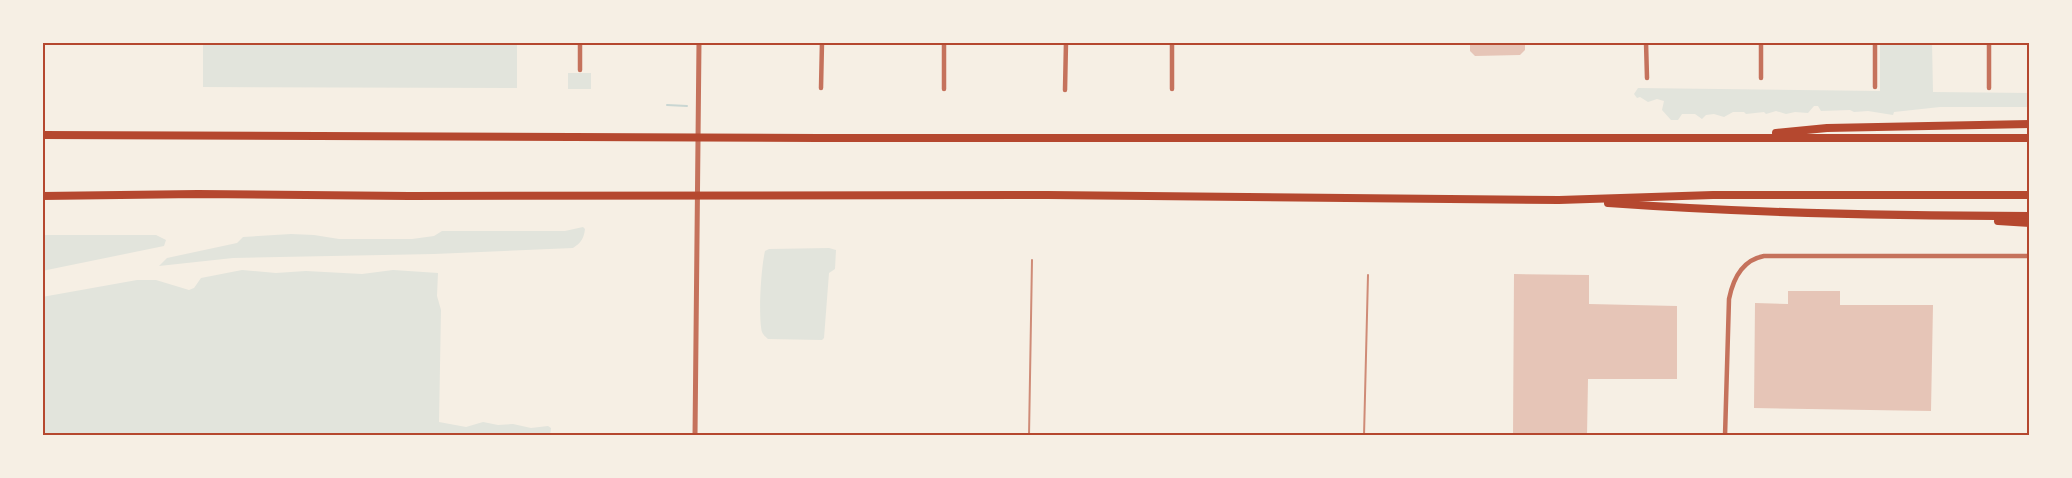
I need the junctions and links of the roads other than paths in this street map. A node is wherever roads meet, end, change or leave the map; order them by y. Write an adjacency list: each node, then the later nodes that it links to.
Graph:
1 (580, 42): 11 (street)
2 (699, 42): 31 (street)
3 (822, 42): 15 (street)
4 (944, 42): 17 (street)
5 (1066, 42): 19 (street)
6 (1172, 42): 18 (street)
7 (1647, 42): 12 (street)
8 (1761, 42): 13 (street)
9 (1875, 42): 14 (street)
10 (1989, 42): 16 (street)
11 (579, 70)
12 (1647, 78)
13 (1761, 78)
14 (1875, 87)
15 (821, 88)
16 (1989, 88)
17 (944, 89)
18 (1172, 89)
19 (1065, 90)
20 (2030, 124): 22 (highway)
21 (42, 135): 22 (highway)
22 (1730, 138): 23 (highway)
23 (2030, 138)
24 (2030, 195): 26 (highway)
25 (42, 196): 26 (highway)
26 (1559, 200): 27 (highway)
27 (1938, 216): 28 (highway); 29 (highway)
28 (2030, 216)
29 (2030, 223)
30 (2030, 256): 32 (street)
31 (694, 436)
32 (1725, 436)

